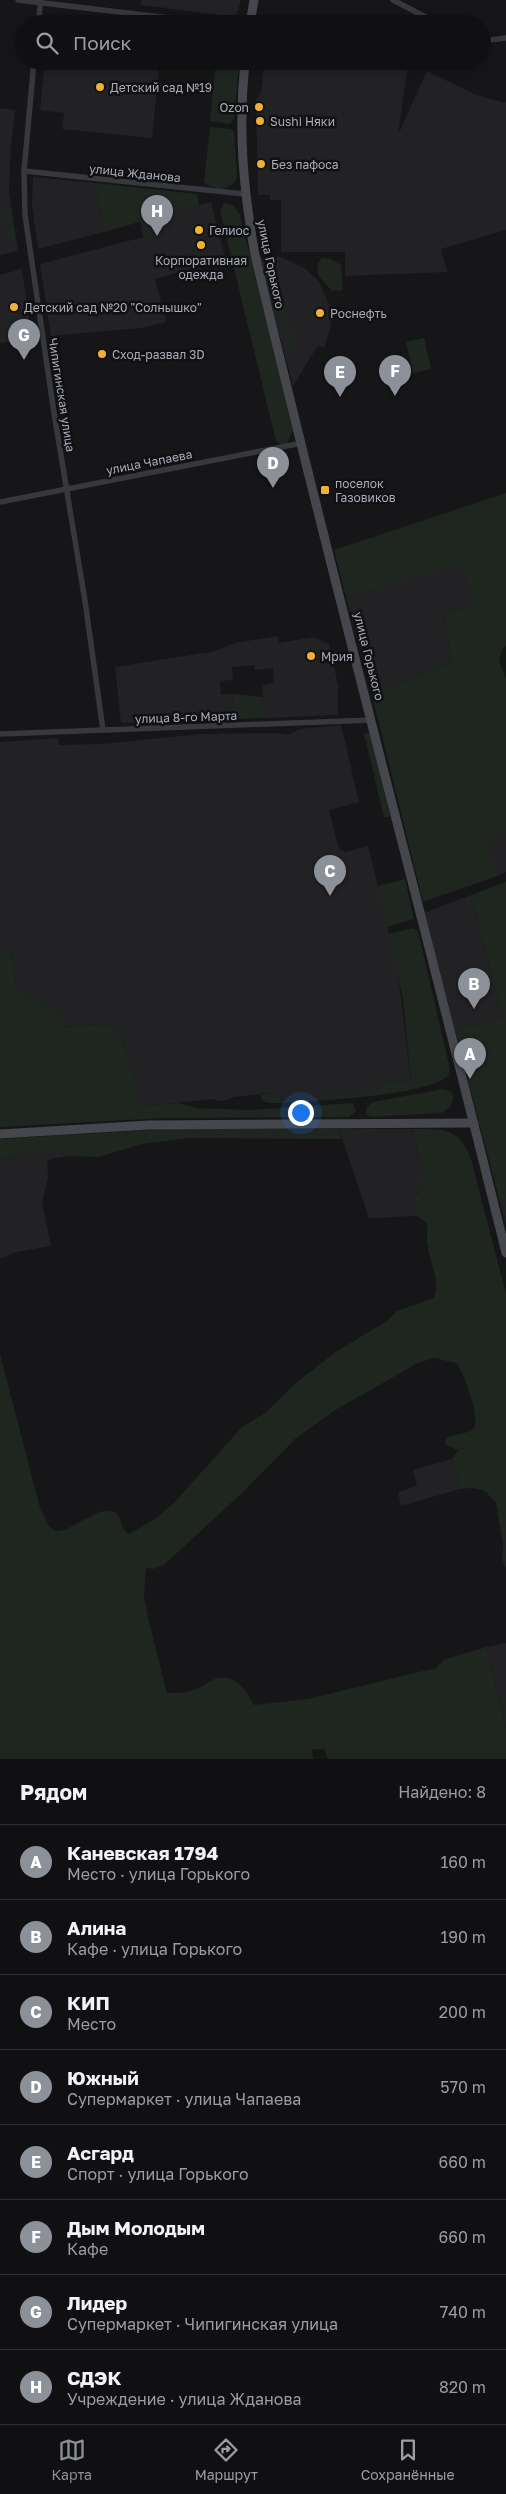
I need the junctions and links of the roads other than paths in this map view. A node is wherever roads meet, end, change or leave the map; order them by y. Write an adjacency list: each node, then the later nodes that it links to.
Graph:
1 (18, 0): 4 (street)
2 (254, 0): 7 (main road)
3 (392, 0): 8 (street)
4 (40, 1): 5 (street); 6 (street)
5 (39, 15)
6 (150, 15)
7 (252, 15)
8 (421, 15)
9 (506, 38): 10 (street)
10 (491, 40)
11 (33, 70): 13 (street, Чипигинская улица)
12 (244, 70): 14 (main road, улица Горького)
13 (24, 172): 14 (street, улица Жданова); 16 (street, Чипигинская улица)
14 (245, 194): 15 (main road, улица Горького)
15 (302, 443): 16 (street, улица Чапаева); 18 (main road, улица Горького)
16 (67, 489): 17 (street, улица Чапаева); 19 (street, Чипигинская улица)
17 (0, 502)
18 (372, 720): 19 (street, улица 8-го Марта); 21 (main road, улица Горького)
19 (103, 730): 20 (street, улица 8-го Марта)
20 (0, 734)
21 (474, 1123): 22 (main road); 23 (main road, улица Горького)
22 (0, 1134)
23 (506, 1253)

